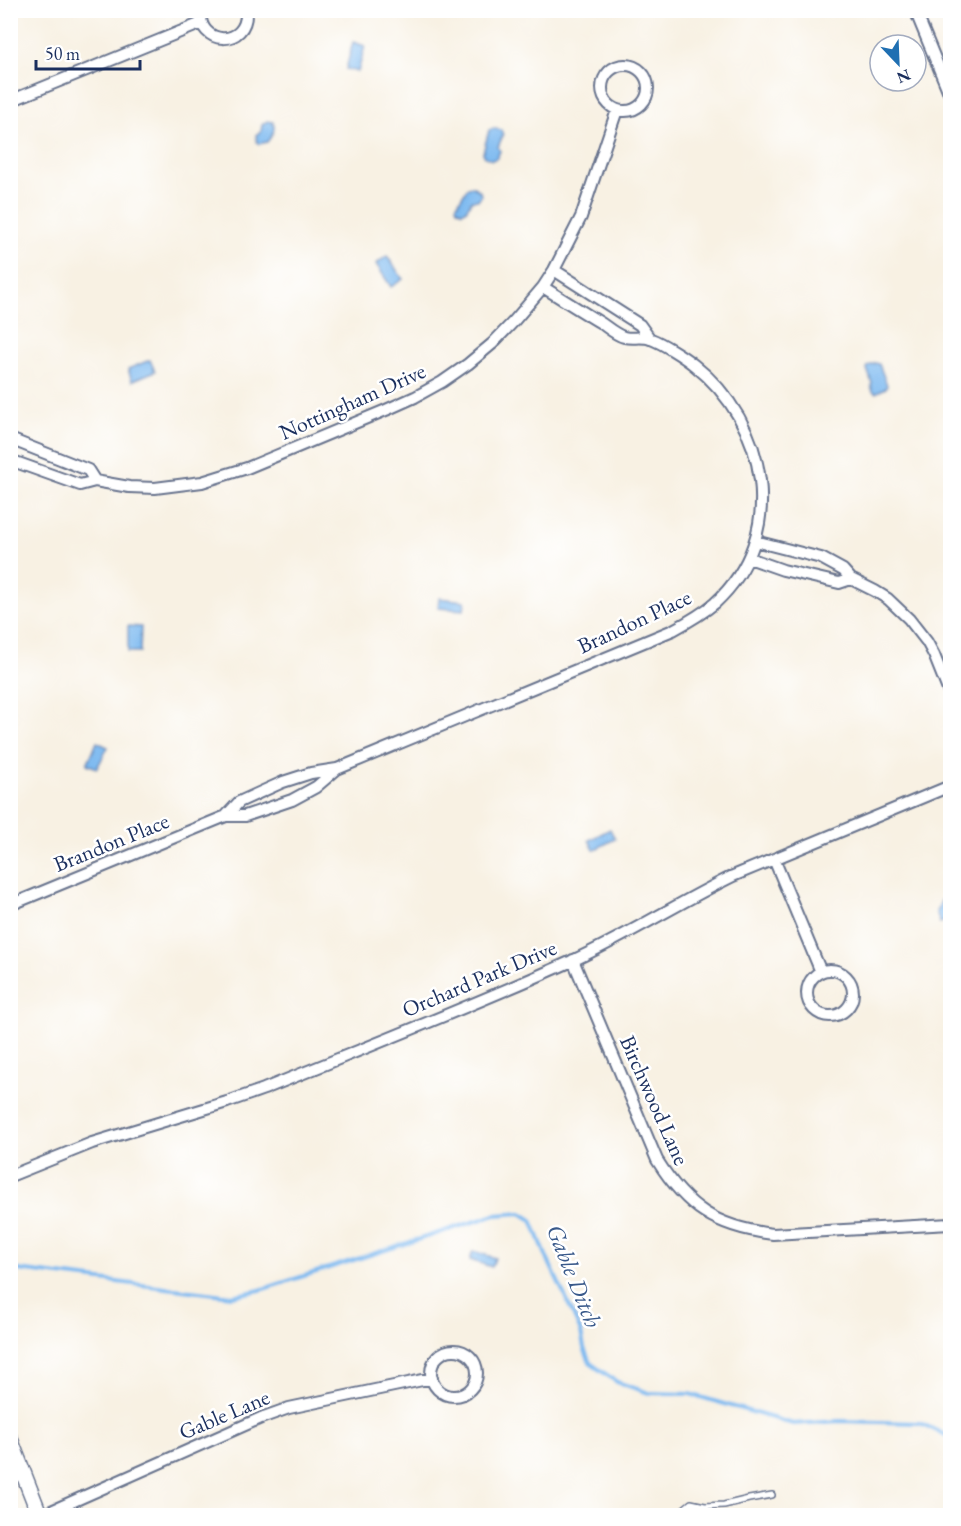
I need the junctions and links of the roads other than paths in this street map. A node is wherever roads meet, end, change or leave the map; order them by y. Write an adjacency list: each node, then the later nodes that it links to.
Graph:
1 (201, 10): 4 (street)
2 (246, 10): 4 (street)
3 (915, 10): 5 (street)
4 (202, 23): 6 (street)
5 (951, 95)
6 (10, 101)
7 (616, 110): 7 (street); 8 (street, Nottingham Drive)
8 (554, 270): 9 (street, Nottingham Drive); 10 (street, Brandon Place)
9 (543, 286): 10 (street, Brandon Place); 13 (street, Nottingham Drive)
10 (650, 339): 14 (street, Brandon Place)
11 (10, 439): 13 (street, Nottingham Drive)
12 (10, 460): 13 (street, Nottingham Drive)
13 (95, 481)
14 (755, 541): 15 (street, Brandon Place); 16 (street)
15 (749, 558): 16 (street); 18 (street, Brandon Place)
16 (851, 579): 17 (street)
17 (951, 695)
18 (337, 769): 20 (street, Brandon Place); 20 (street, Brandon Place)
19 (951, 786): 21 (street, Orchard Park Drive)
20 (226, 816): 22 (street, Brandon Place)
21 (774, 859): 23 (street, Orchard Park Drive); 24 (street)
22 (10, 905)
23 (573, 960): 25 (street, Orchard Park Drive); 26 (street, Birchwood Lane)
24 (822, 972): 24 (street)
25 (10, 1176)
26 (951, 1224)
27 (432, 1378): 27 (street); 30 (street, Gable Lane)
28 (10, 1439): 30 (street)
29 (772, 1495): 31 (lane)
30 (40, 1515)
31 (675, 1515)

